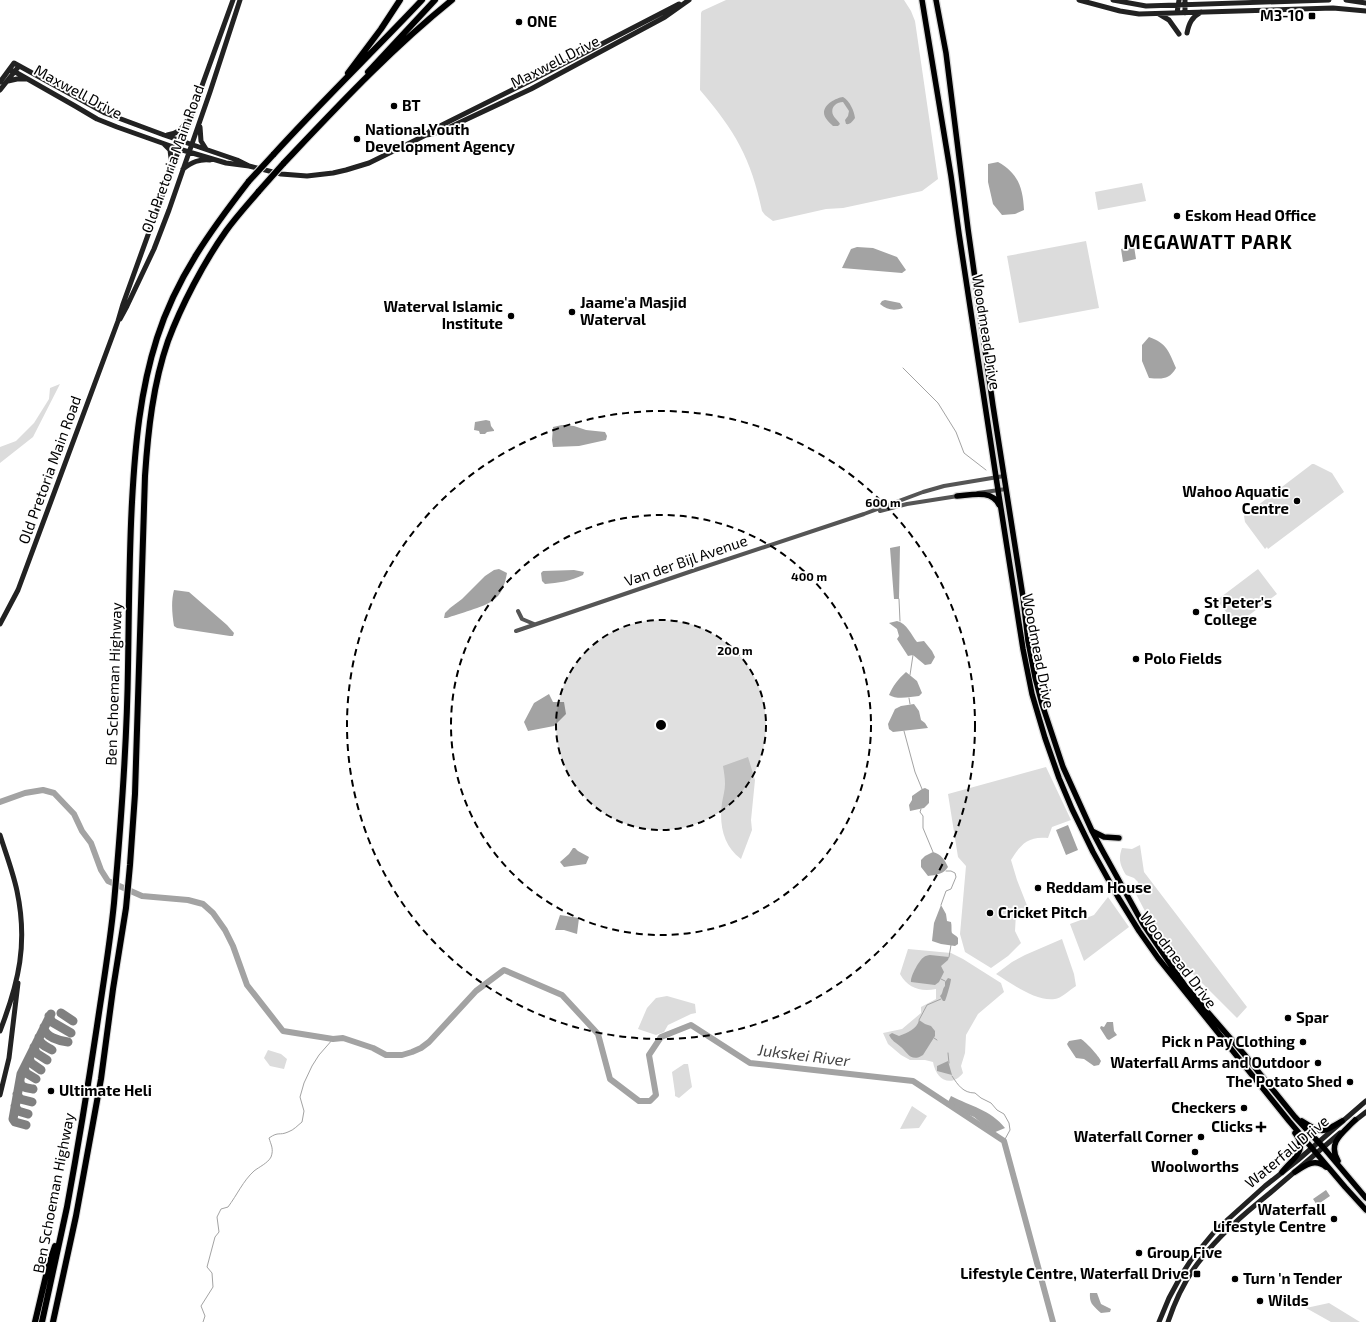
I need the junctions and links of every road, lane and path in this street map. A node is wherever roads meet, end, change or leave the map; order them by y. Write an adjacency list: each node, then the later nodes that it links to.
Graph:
1 (234, 0): 35 (main road, Old Pretoria Main Road)
2 (240, 0): 36 (main road, Old Pretoria Main Road)
3 (400, 0): 33 (highway)
4 (422, 0): 33 (highway)
5 (435, 0): 34 (highway)
6 (452, 0): 34 (highway)
7 (688, 0): 45 (main road, Maxwell Drive)
8 (922, 0): 50 (main road, Woodmead Drive)
9 (936, 0): 49 (main road, Woodmead Drive)
10 (1079, 0): 25 (main road)
11 (1113, 0): 16 (main road)
12 (1191, 0): 19 (main road)
13 (1329, 0): 15 (main road)
14 (1346, 0): 18 (main road)
15 (1293, 1): 19 (main road); 20 (main road)
16 (1179, 3): 17 (main road); 23 (main road)
17 (1185, 3): 19 (main road); 24 (main road)
18 (1366, 3)
19 (1202, 4)
20 (1293, 9): 21 (main road); 22 (main road)
21 (1366, 11)
22 (1202, 12): 24 (main road); 26 (main road)
23 (1177, 13): 24 (main road); 25 (main road)
24 (1185, 13)
25 (1158, 14): 27 (main road)
26 (1186, 33)
27 (1179, 34)
28 (13, 70): 29 (main road, Maxwell Drive); 30 (main road); 31 (main road); 37 (main road, Maxwell Drive)
29 (29, 79): 31 (main road); 39 (main road, Maxwell Drive)
30 (0, 82)
31 (8, 82): 32 (main road)
32 (0, 90)
33 (327, 99): 81 (highway, Ben Schoeman Highway, bridge)
34 (335, 109): 85 (highway, Ben Schoeman Highway, bridge)
35 (190, 114): 37 (main road); 38 (main road, Old Pretoria Main Road)
36 (200, 122): 40 (main road, Old Pretoria Main Road); 42 (main road)
37 (164, 135): 38 (main road, Maxwell Drive)
38 (181, 141): 40 (main road, Maxwell Drive); 41 (main road, Old Pretoria Main Road)
39 (164, 144): 41 (main road, Maxwell Drive); 46 (main road)
40 (192, 144): 42 (main road, Maxwell Drive); 43 (main road, Old Pretoria Main Road)
41 (179, 149): 43 (main road, Maxwell Drive); 46 (main road, Old Pretoria Main Road)
42 (206, 149): 45 (main road, Maxwell Drive)
43 (189, 151): 44 (main road, Maxwell Drive); 47 (main road, Old Pretoria Main Road)
44 (223, 162): 45 (main road, Maxwell Drive); 47 (main road)
45 (250, 166)
46 (172, 169): 48 (main road, Old Pretoria Main Road)
47 (183, 169): 48 (main road, Old Pretoria Main Road)
48 (118, 321): 57 (main road, Old Pretoria Main Road)
49 (1004, 476): 50 (street, Van der Bijl Avenue); 51 (main road, Woodmead Drive)
50 (996, 477): 52 (main road, Woodmead Drive); 55 (street, Van der Bijl Avenue)
51 (1006, 489): 52 (street, Van der Bijl Avenue); 60 (main road, Woodmead Drive)
52 (998, 490): 53 (street, Van der Bijl Avenue); 54 (main road, Woodmead Drive)
53 (957, 496): 54 (main road); 55 (street, Van der Bijl Avenue)
54 (1002, 513): 70 (main road, Woodmead Drive)
55 (864, 514): 58 (street, Van der Bijl Avenue)
56 (518, 611): 58 (street)
57 (0, 624)
58 (536, 624): 59 (street, Van der Bijl Avenue)
59 (516, 631)
60 (1092, 831): 62 (main road); 68 (main road, Woodmead Drive)
61 (0, 836): 63 (main road)
62 (1119, 838)
63 (18, 978): 64 (main road); 65 (main road)
64 (0, 1031)
65 (0, 1095)
66 (1366, 1101): 71 (main road, Waterfall Drive)
67 (1366, 1112): 69 (main road, Waterfall Drive)
68 (1295, 1117): 71 (main road); 72 (main road, Woodmead Drive)
69 (1355, 1120): 74 (main road, Waterfall Drive); 78 (main road)
70 (1289, 1121): 73 (main road, Woodmead Drive); 76 (main road)
71 (1342, 1121): 72 (main road, Waterfall Drive)
72 (1318, 1142): 73 (main road, Waterfall Drive); 74 (main road, Woodmead Drive)
73 (1312, 1147): 75 (main road, Woodmead Drive); 76 (main road, Waterfall Drive)
74 (1323, 1148): 75 (main road, Waterfall Drive); 78 (main road, Woodmead Drive)
75 (1317, 1153): 77 (main road, Waterfall Drive); 79 (main road, Woodmead Drive)
76 (1282, 1172): 86 (main road, Waterfall Drive)
77 (1295, 1172): 79 (main road); 87 (main road, Waterfall Drive)
78 (1356, 1185): 80 (main road, Woodmead Drive)
79 (1345, 1187): 82 (main road, Woodmead Drive)
80 (1366, 1198)
81 (66, 1208): 83 (highway); 84 (highway, Ben Schoeman Highway)
82 (1366, 1210)
83 (35, 1322)
84 (42, 1322)
85 (53, 1322)
86 (1158, 1322)
87 (1168, 1322)

